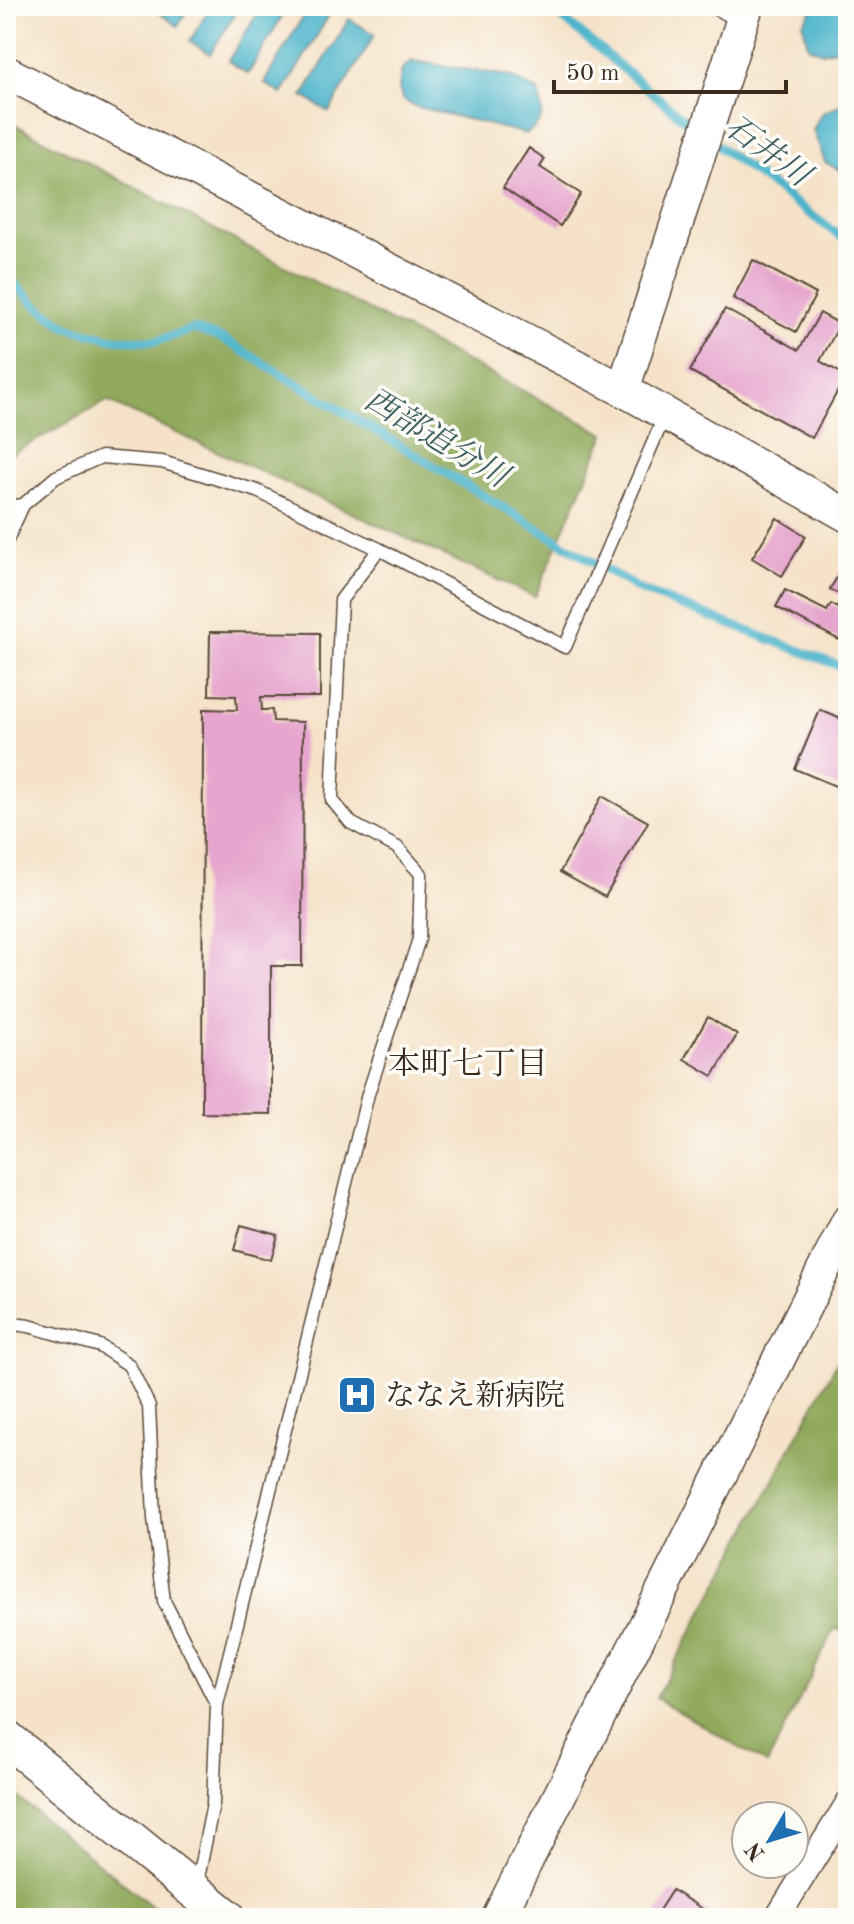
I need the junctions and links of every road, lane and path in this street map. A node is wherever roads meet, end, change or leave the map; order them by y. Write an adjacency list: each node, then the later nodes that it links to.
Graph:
1 (710, 6): 2 (lane)
2 (745, 14): 4 (street)
3 (6, 72): 4 (street)
4 (623, 390): 5 (street)
5 (666, 414): 8 (street); 10 (lane)
6 (23, 505): 7 (lane); 9 (lane); 10 (lane)
7 (6, 507)
8 (848, 516)
9 (6, 542)
10 (379, 549): 13 (lane)
11 (848, 1221): 18 (street)
12 (6, 1323): 13 (lane)
13 (217, 1705): 16 (lane)
14 (6, 1738): 16 (main road)
15 (848, 1803): 19 (street)
16 (195, 1891): 17 (main road)
17 (228, 1918)
18 (498, 1918)
19 (777, 1918)

